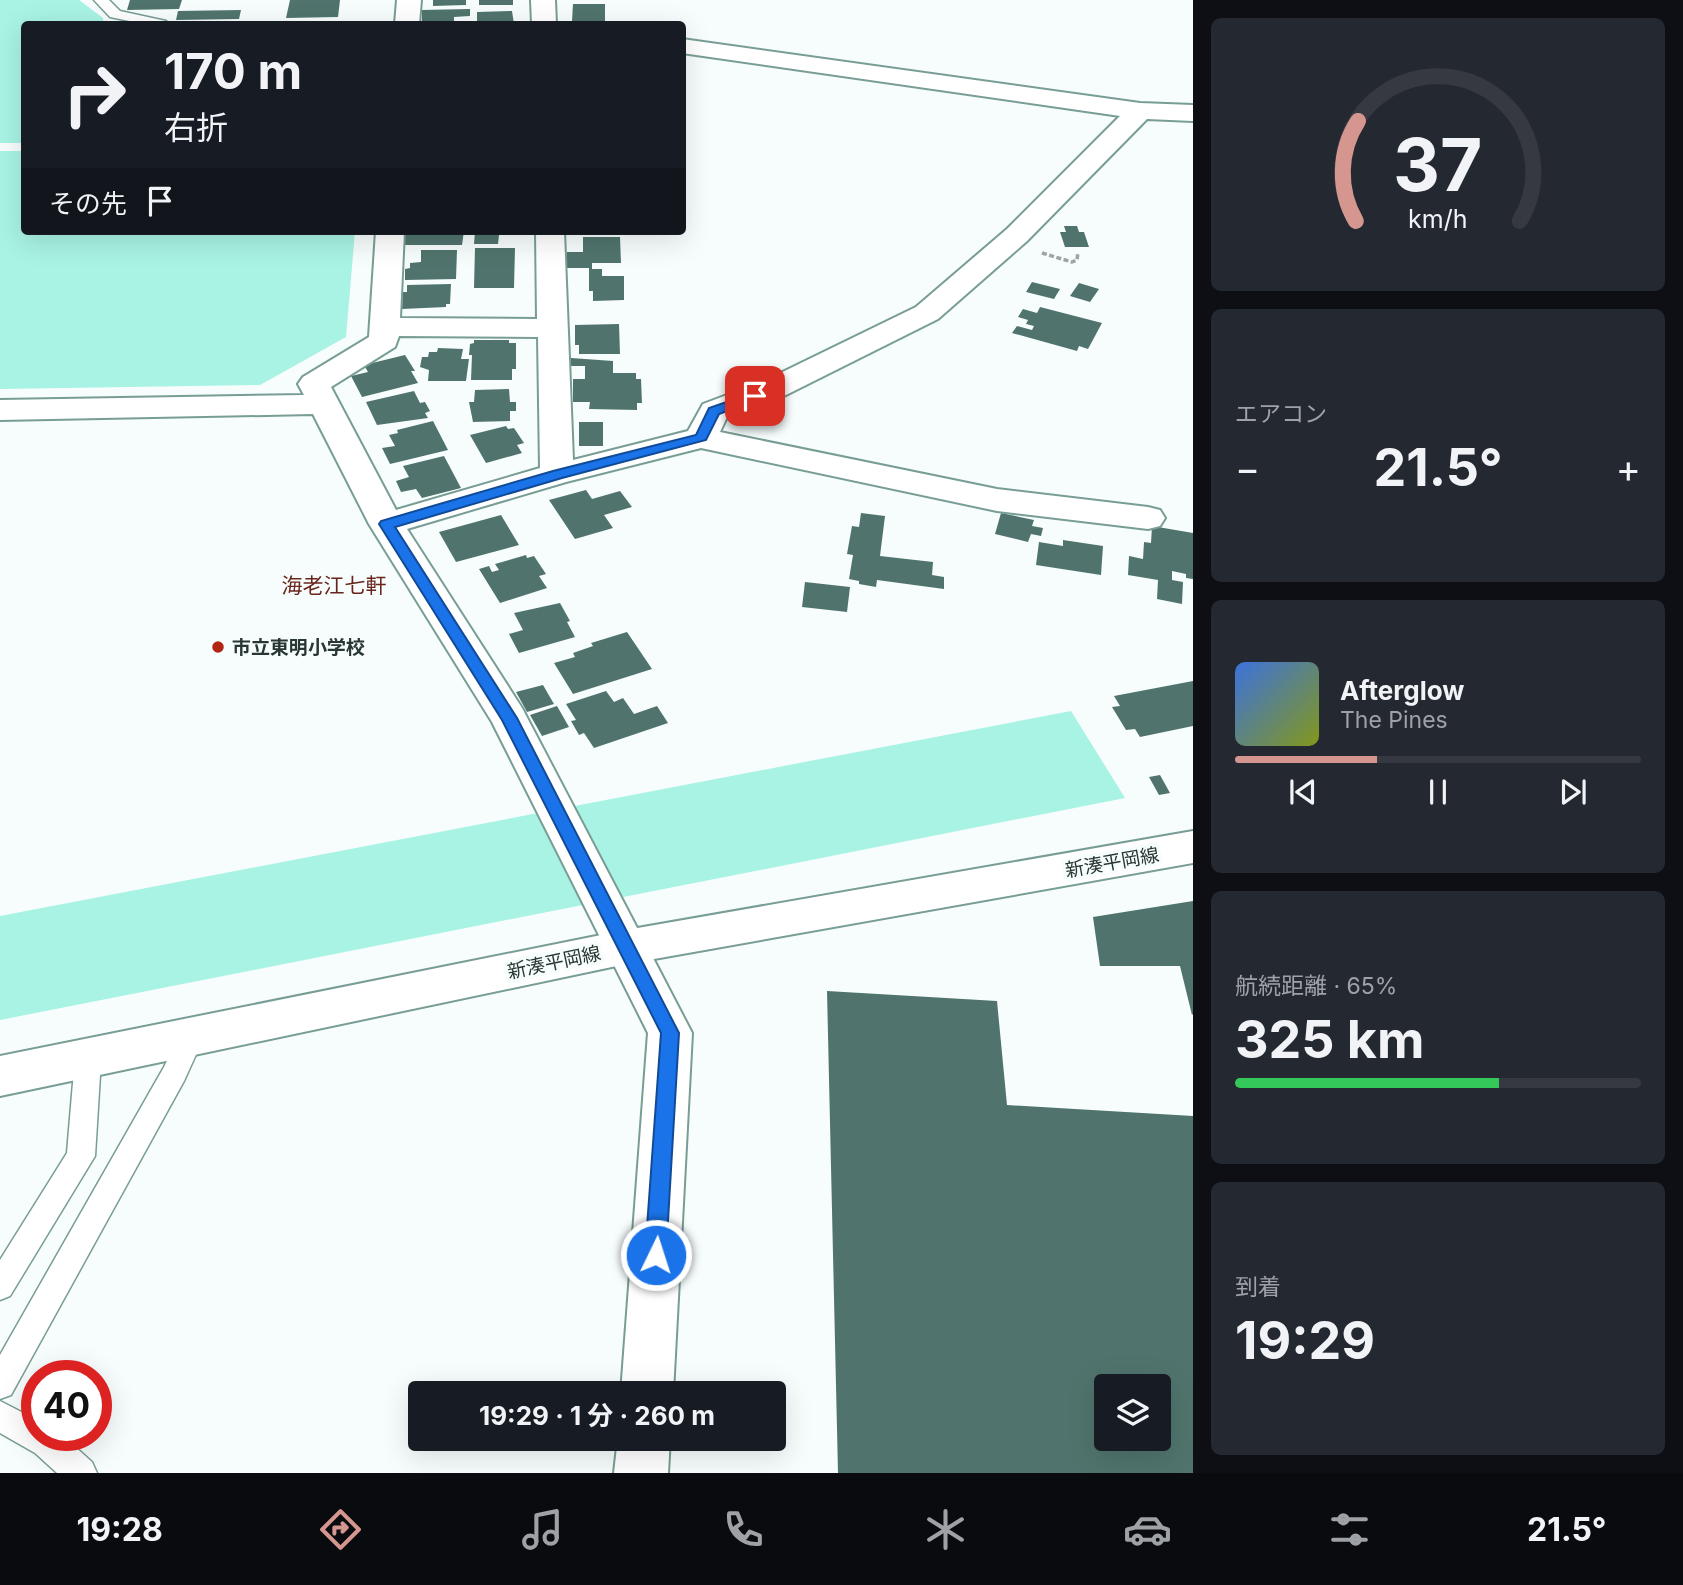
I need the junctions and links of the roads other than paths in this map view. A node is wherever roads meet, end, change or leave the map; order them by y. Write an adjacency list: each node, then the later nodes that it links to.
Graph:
1 (101, 0): 4 (lane)
2 (409, 0): 5 (street)
3 (543, 0): 6 (street)
4 (148, 21)
5 (407, 21)
6 (544, 21)
7 (686, 47): 8 (street)
8 (1140, 111): 9 (street); 16 (street)
9 (1193, 113)
10 (390, 235): 12 (street)
11 (550, 235): 13 (street)
12 (383, 327): 13 (street); 14 (street)
13 (553, 328): 17 (street)
14 (324, 404): 15 (street); 19 (street)
15 (0, 410)
16 (701, 438): 17 (street); 18 (street)
17 (557, 474): 19 (street)
18 (1148, 518)
19 (386, 524): 21 (street)
20 (1193, 847): 21 (street, 新湊平岡線)
21 (626, 947): 22 (street, 新湊平岡線); 26 (street)
22 (191, 1037): 23 (street, 新湊平岡線); 27 (lane)
23 (88, 1059): 24 (street, 新湊平岡線); 25 (lane)
24 (0, 1076)
25 (0, 1286)
26 (648, 1381)
27 (0, 1384)
28 (0, 1416): 30 (lane)
29 (643, 1451): 31 (street)
30 (81, 1473)
31 (641, 1473)

